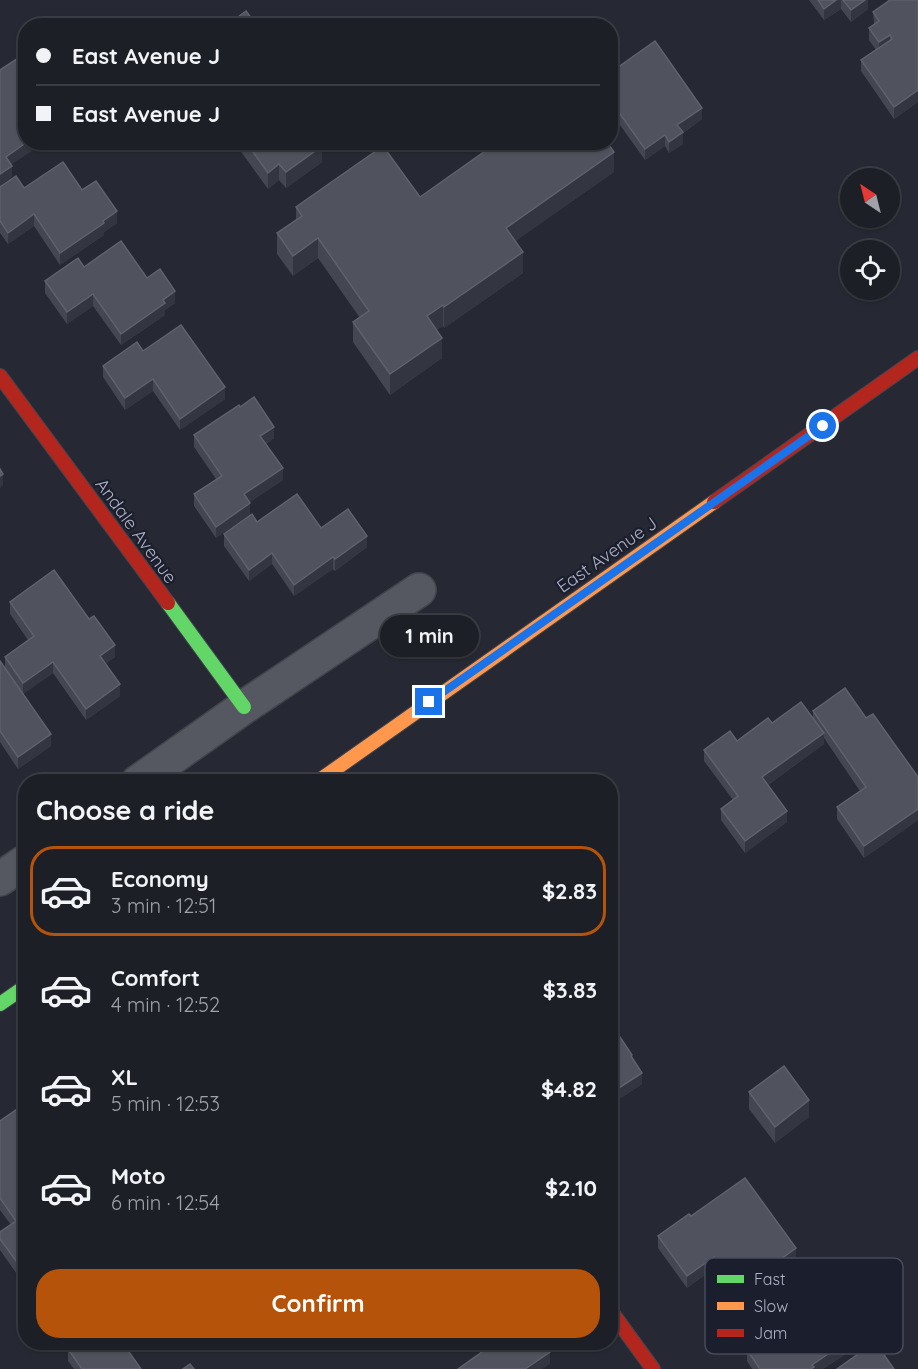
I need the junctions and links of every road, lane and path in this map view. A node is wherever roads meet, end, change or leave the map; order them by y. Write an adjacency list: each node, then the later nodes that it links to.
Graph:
1 (918, 358): 6 (main road, East Avenue J)
2 (0, 376): 4 (main road, Andale Avenue)
3 (419, 590): 4 (street)
4 (244, 707): 5 (street)
5 (149, 774)
6 (328, 774)
7 (18, 867): 8 (street)
8 (0, 879)
9 (18, 992): 10 (main road)
10 (0, 1004)
11 (618, 1321): 12 (main road)
12 (653, 1369)

